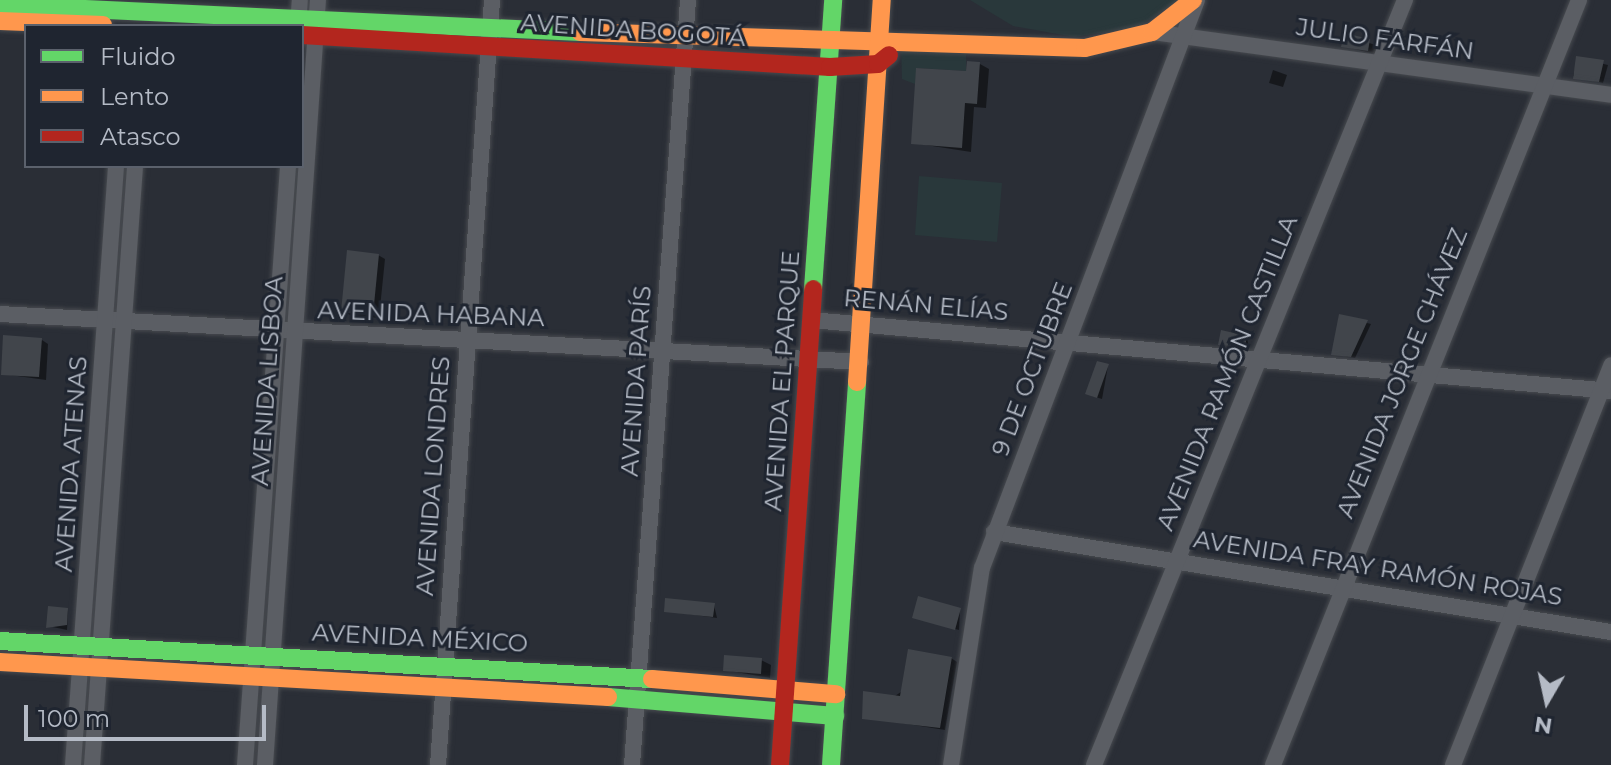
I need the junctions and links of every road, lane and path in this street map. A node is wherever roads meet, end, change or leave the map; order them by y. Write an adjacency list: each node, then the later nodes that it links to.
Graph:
1 (318, 0): 13 (street, AVENIDA LISBOA)
2 (492, 0): 15 (street, AVENIDA LONDRES)
3 (688, 0): 20 (street, AVENIDA PARÍS)
4 (833, 0): 19 (street, AVENIDA EL PARQUE)
5 (882, 0): 18 (street)
6 (1195, 0): 14 (street, AVENIDA BOGOTÁ); 16 (street, 9 DE OCTUBRE)
7 (1405, 0): 22 (street, AVENIDA RAMÓN CASTILLA)
8 (1579, 0): 25 (street, AVENIDA JORGE CHÁVEZ)
9 (0, 5): 11 (street, AVENIDA BOGOTÁ)
10 (146, 13): 11 (street, AVENIDA BOGOTÁ); 13 (street, AVENIDA BOGOTÁ)
11 (124, 16): 12 (street, AVENIDA BOGOTÁ)
12 (0, 21)
13 (305, 23): 15 (street, AVENIDA BOGOTÁ); 21 (street, AVENIDA LISBOA)
14 (1152, 32): 16 (street, JULIO FARFÁN); 17 (street, AVENIDA BOGOTÁ)
15 (490, 36): 20 (street, AVENIDA BOGOTÁ); 38 (street, AVENIDA LONDRES)
16 (1183, 36): 22 (street, JULIO FARFÁN); 39 (street, 9 DE OCTUBRE)
17 (908, 40): 18 (street, AVENIDA BOGOTÁ); 23 (street)
18 (879, 41): 19 (street, AVENIDA BOGOTÁ); 23 (street)
19 (830, 44): 20 (street, AVENIDA BOGOTÁ); 24 (street, AVENIDA EL PARQUE)
20 (685, 47): 24 (street, AVENIDA BOGOTÁ); 40 (street, AVENIDA PARÍS)
21 (304, 51)
22 (1379, 62): 25 (street, JULIO FARFÁN); 42 (street, AVENIDA RAMÓN CASTILLA)
23 (878, 64): 24 (street, AVENIDA BOGOTÁ); 35 (street)
24 (824, 66): 32 (street, AVENIDA EL PARQUE)
25 (1542, 86): 26 (street, JULIO FARFÁN); 45 (street, AVENIDA JORGE CHÁVEZ)
26 (1611, 95)
27 (116, 168): 33 (street, AVENIDA ATENAS)
28 (135, 168): 34 (street, AVENIDA ATENAS)
29 (288, 168): 36 (street, AVENIDA LISBOA)
30 (300, 168): 37 (street, AVENIDA LISBOA)
31 (0, 314): 33 (street, AVENIDA HABANA)
32 (811, 320): 35 (street, RENÁN ELÍAS); 41 (street, AVENIDA EL PARQUE)
33 (106, 323): 34 (street, AVENIDA HABANA); 53 (street, AVENIDA ATENAS)
34 (124, 324): 36 (street, AVENIDA HABANA); 54 (street, AVENIDA ATENAS)
35 (863, 324): 39 (street, RENÁN ELÍAS); 43 (street)
36 (277, 333): 37 (street, AVENIDA HABANA); 55 (street, AVENIDA LISBOA)
37 (294, 333): 38 (street, AVENIDA HABANA); 55 (street, AVENIDA LISBOA)
38 (468, 336): 40 (street, AVENIDA HABANA); 57 (street, AVENIDA LONDRES)
39 (1070, 341): 42 (street, RENÁN ELÍAS); 47 (street, 9 DE OCTUBRE)
40 (663, 348): 41 (street, AVENIDA HABANA); 60 (street, AVENIDA PARÍS)
41 (807, 357): 43 (street, AVENIDA HABANA); 64 (street, AVENIDA EL PARQUE)
42 (1257, 358): 45 (street, RENÁN ELÍAS); 48 (street, AVENIDA RAMÓN CASTILLA)
43 (861, 362): 65 (street)
44 (1611, 365): 46 (street)
45 (1425, 377): 46 (street, RENÁN ELÍAS); 49 (street, AVENIDA JORGE CHÁVEZ)
46 (1606, 391): 50 (street)
47 (994, 532): 48 (street, AVENIDA FRAY RAMÓN ROJAS); 77 (street, 9 DE OCTUBRE)
48 (1178, 559): 49 (street, AVENIDA FRAY RAMÓN ROJAS); 78 (street, AVENIDA RAMÓN CASTILLA)
49 (1343, 589): 50 (street, AVENIDA FRAY RAMÓN ROJAS); 79 (street, AVENIDA JORGE CHÁVEZ)
50 (1512, 614): 51 (street, AVENIDA FRAY RAMÓN ROJAS); 80 (street)
51 (1611, 632)
52 (0, 641): 53 (street, AVENIDA MÉXICO)
53 (81, 644): 54 (street, AVENIDA MÉXICO); 58 (street, AVENIDA ATENAS)
54 (100, 645): 55 (street, AVENIDA MÉXICO); 59 (street, AVENIDA ATENAS)
55 (262, 654): 57 (street, AVENIDA MÉXICO); 61 (street, AVENIDA LISBOA); 62 (street, AVENIDA LISBOA)
56 (0, 662): 58 (street, AVENIDA MÉXICO)
57 (444, 662): 60 (street, AVENIDA MÉXICO); 63 (street, AVENIDA LONDRES)
58 (80, 668): 59 (street, AVENIDA MÉXICO); 69 (street, AVENIDA ATENAS)
59 (100, 669): 61 (street, AVENIDA MÉXICO); 70 (street, AVENIDA ATENAS)
60 (637, 676): 64 (street, AVENIDA MÉXICO); 66 (street, AVENIDA PARÍS)
61 (251, 677): 62 (street, AVENIDA MÉXICO); 71 (street, AVENIDA LISBOA)
62 (271, 677): 63 (street, AVENIDA MÉXICO); 72 (street, AVENIDA LISBOA)
63 (443, 684): 66 (street, AVENIDA MÉXICO); 73 (street, AVENIDA LONDRES)
64 (783, 688): 65 (street, AVENIDA MÉXICO); 67 (street, AVENIDA EL PARQUE)
65 (836, 694): 68 (street)
66 (635, 697): 67 (street, AVENIDA MÉXICO); 74 (street, AVENIDA PARÍS)
67 (783, 711): 68 (street, AVENIDA MÉXICO); 75 (street, AVENIDA EL PARQUE)
68 (835, 716): 76 (street)
69 (73, 765)
70 (92, 765)
71 (245, 765)
72 (265, 765)
73 (438, 765)
74 (632, 765)
75 (780, 765)
76 (831, 765)
77 (951, 765)
78 (1094, 765)
79 (1273, 765)
80 (1453, 765)

